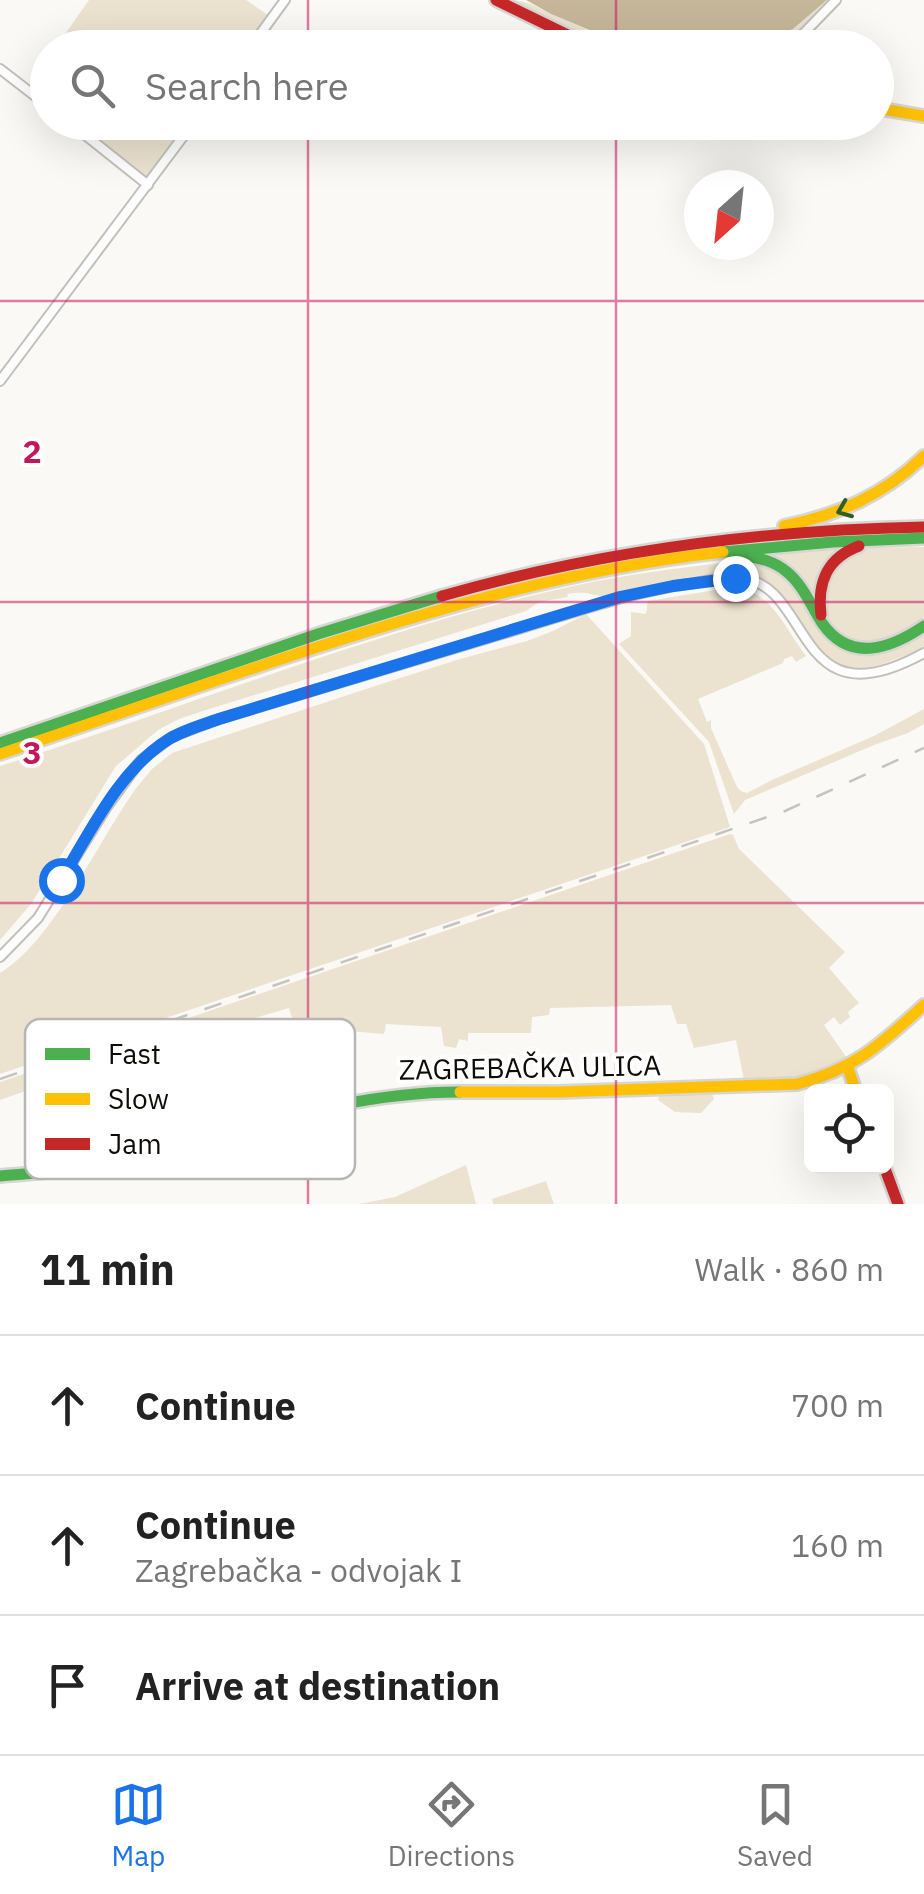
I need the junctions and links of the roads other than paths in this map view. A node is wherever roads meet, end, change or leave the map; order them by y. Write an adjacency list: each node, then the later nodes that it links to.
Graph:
1 (286, 0): 4 (street)
2 (496, 0): 5 (main road)
3 (836, 0): 6 (street)
4 (264, 30)
5 (558, 30)
6 (807, 30)
7 (0, 68): 8 (street)
8 (30, 92)
9 (894, 111): 10 (main road)
10 (924, 116)
11 (92, 140): 13 (street)
12 (181, 140): 13 (street)
13 (148, 184): 14 (street)
14 (0, 381)
15 (924, 456): 19 (main road, one-way to 19)
16 (924, 528): 17 (main road)
17 (886, 534): 18 (main road); 19 (main road); 20 (main road); 21 (main road)
18 (924, 538)
19 (683, 545): 24 (main road)
20 (664, 559): 21 (main road); 25 (main road)
21 (824, 625): 22 (main road)
22 (924, 626)
23 (924, 653): 26 (street)
24 (0, 743)
25 (0, 754)
26 (0, 956)
27 (924, 1005): 28 (main road, ZAGREBAČKA ULICA)
28 (848, 1068): 29 (main road); 30 (main road, ZAGREBAČKA ULICA)
29 (853, 1084)
30 (355, 1101)
31 (25, 1173): 33 (main road, ZAGREBAČKA ULICA)
32 (887, 1174): 34 (main road)
33 (0, 1176)
34 (898, 1204)

